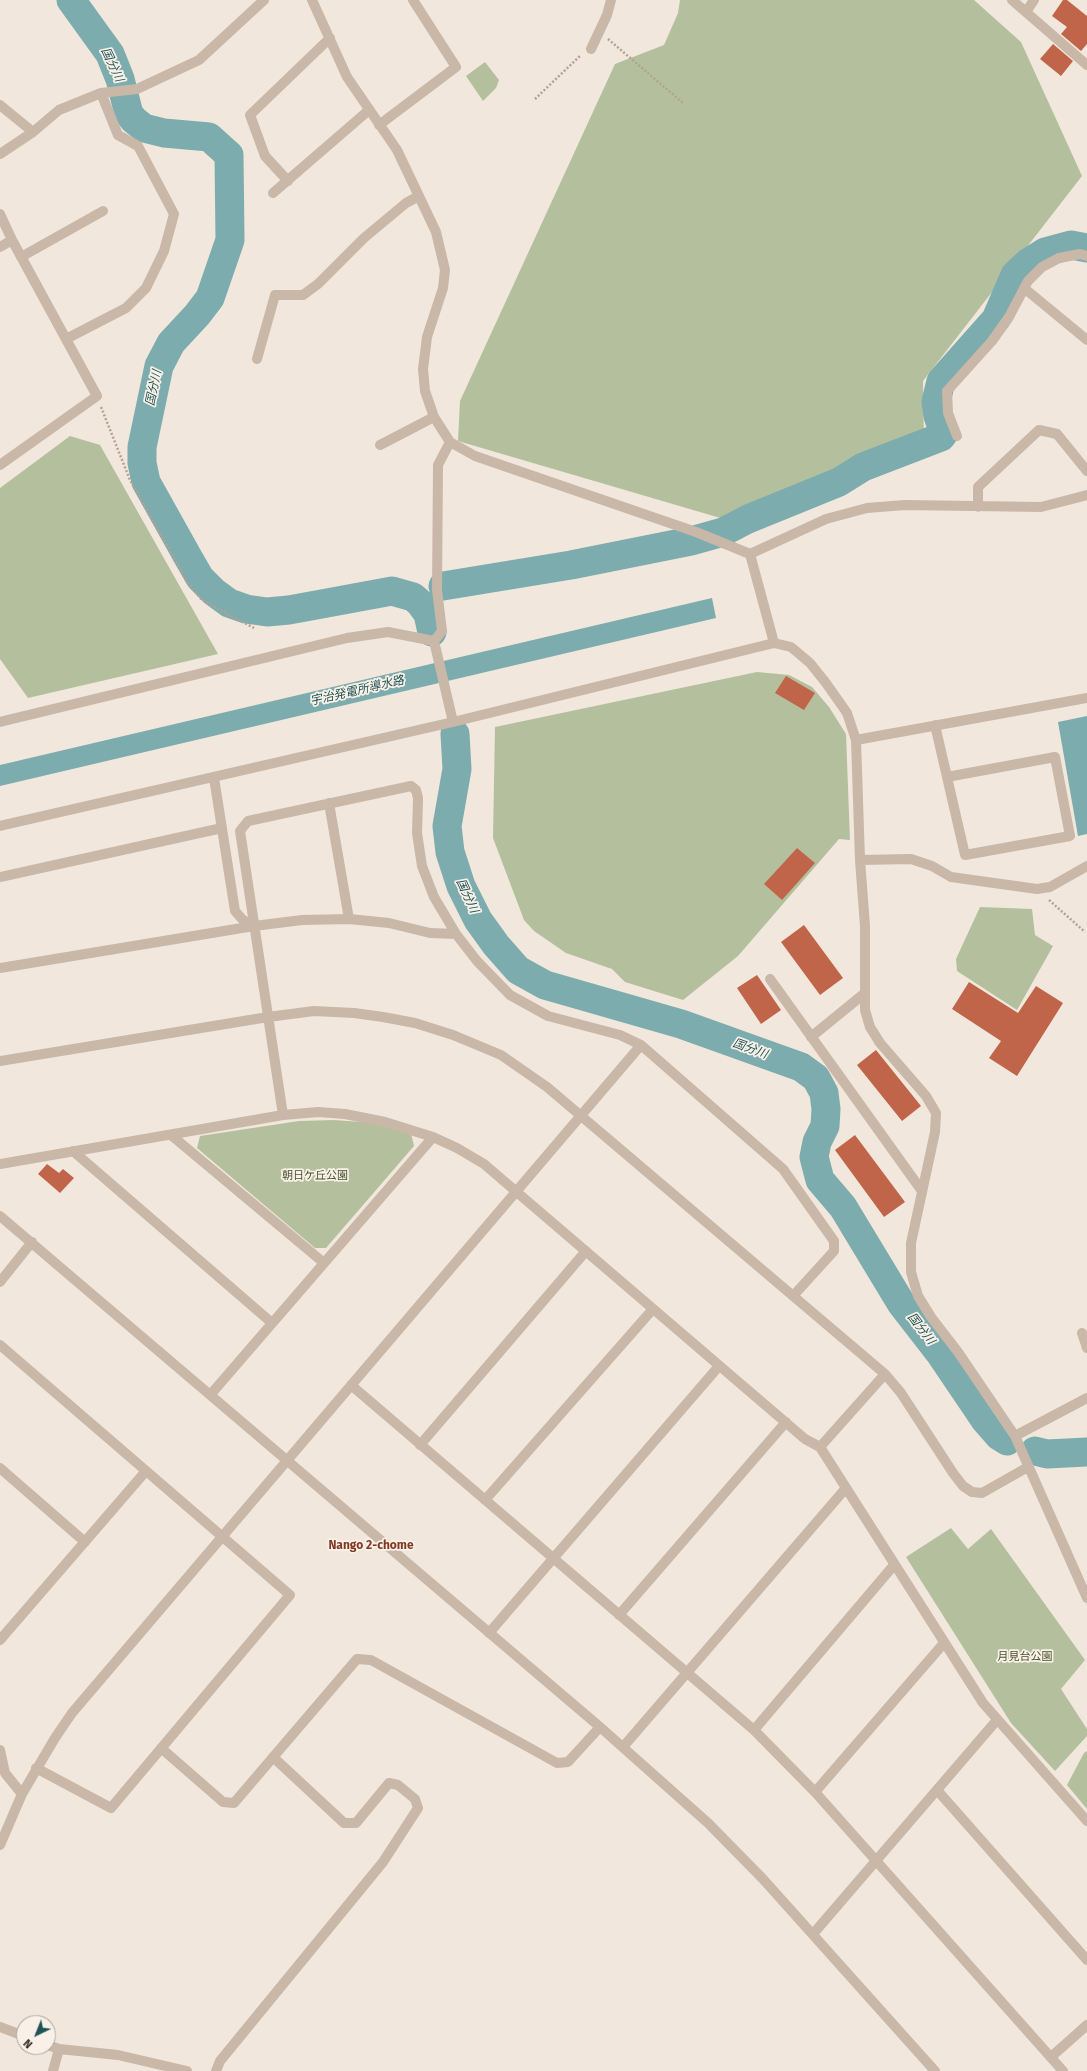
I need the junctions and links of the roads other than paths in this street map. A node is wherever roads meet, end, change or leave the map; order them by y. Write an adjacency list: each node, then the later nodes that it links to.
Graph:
1 (264, 0): 11 (street)
2 (312, 0): 8 (street)
3 (414, 0): 14 (street)
4 (611, 0): 9 (street)
5 (1012, 0): 7 (street)
6 (1034, 0): 7 (street)
7 (1026, 12): 10 (street)
8 (330, 38): 13 (street); 17 (street)
9 (592, 49)
10 (1087, 65)
11 (101, 93): 15 (street); 27 (street)
12 (0, 105): 15 (street)
13 (369, 110): 14 (street); 17 (street)
14 (379, 125): 19 (street)
15 (33, 132): 16 (street)
16 (0, 154)
17 (288, 181): 18 (street)
18 (273, 193)
19 (419, 196): 29 (street); 30 (street)
20 (103, 211): 25 (street)
21 (0, 214): 22 (street)
22 (12, 240): 23 (street); 25 (street)
23 (0, 247)
24 (1087, 256): 26 (street)
25 (21, 257): 27 (street)
26 (1024, 288): 28 (street); 31 (street)
27 (66, 339): 34 (street)
28 (1087, 340)
29 (257, 360)
30 (434, 417): 32 (street); 33 (street)
31 (957, 436)
32 (450, 442): 38 (street); 39 (street)
33 (380, 445)
34 (2, 460)
35 (1087, 471): 37 (street)
36 (1087, 495): 37 (street)
37 (978, 507): 38 (street)
38 (750, 554): 40 (street)
39 (434, 641): 42 (street); 43 (street)
40 (774, 643): 43 (street); 45 (street)
41 (1087, 698): 44 (street)
42 (0, 722)
43 (453, 722): 47 (street)
44 (935, 725): 45 (street); 46 (street)
45 (856, 740): 51 (street)
46 (947, 777): 46 (street)
47 (214, 778): 49 (street); 50 (street)
48 (329, 803): 54 (street); 55 (street); 56 (street)
49 (0, 826)
50 (222, 828): 53 (street); 55 (street)
51 (860, 860): 52 (street); 59 (street)
52 (1087, 866)
53 (0, 877)
54 (349, 919): 55 (street); 56 (street)
55 (254, 926): 57 (street); 60 (street)
56 (456, 934): 62 (street)
57 (0, 968)
58 (770, 979): 61 (street)
59 (865, 993): 61 (street); 71 (street)
60 (268, 1017): 63 (street); 64 (street); 65 (street)
61 (811, 1037): 71 (street)
62 (641, 1045): 65 (street); 77 (street)
63 (0, 1061)
64 (283, 1114): 66 (street); 67 (street)
65 (581, 1116): 70 (street); 77 (street)
66 (171, 1135): 68 (street); 75 (street)
67 (432, 1137): 70 (street); 75 (street)
68 (73, 1151): 69 (street); 79 (street)
69 (0, 1164)
70 (517, 1191): 74 (street); 85 (street)
71 (922, 1191): 89 (street)
72 (0, 1216): 73 (street)
73 (32, 1242): 76 (street); 86 (street)
74 (586, 1251): 78 (street); 90 (street)
75 (324, 1263): 79 (street)
76 (0, 1282)
77 (793, 1296): 84 (street)
78 (653, 1309): 83 (street); 97 (street)
79 (272, 1323): 86 (street)
80 (1082, 1333): 82 (street)
81 (0, 1345): 95 (street)
82 (1087, 1348)
83 (719, 1366): 88 (street); 100 (street)
84 (884, 1374): 91 (street); 93 (street)
85 (351, 1385): 90 (street); 92 (street)
86 (211, 1394): 92 (street)
87 (1087, 1398): 89 (street)
88 (786, 1422): 91 (street); 103 (street)
89 (1015, 1436): 93 (street)
90 (420, 1445): 97 (street)
91 (820, 1447): 96 (street)
92 (287, 1460): 98 (street); 104 (street)
93 (1028, 1467): 102 (street)
94 (0, 1468): 99 (street)
95 (146, 1471): 98 (street); 99 (street)
96 (846, 1488): 101 (street); 107 (street)
97 (486, 1500): 100 (street)
98 (222, 1536): 112 (street); 115 (street)
99 (85, 1542): 105 (street)
100 (553, 1558): 103 (street); 104 (street)
101 (894, 1565): 106 (street); 110 (street)
102 (1087, 1598)
103 (619, 1615): 107 (street)
104 (489, 1633): 109 (street)
105 (0, 1640)
106 (944, 1643): 108 (street); 117 (street)
107 (687, 1672): 110 (street); 111 (street)
108 (997, 1720): 116 (street); 119 (street)
109 (600, 1727): 111 (street); 114 (street)
110 (754, 1730): 117 (street)
111 (623, 1747): 122 (street)
112 (161, 1748): 114 (street); 115 (street)
113 (0, 1750): 118 (street)
114 (273, 1757): 132 (street)
115 (36, 1768): 118 (street)
116 (937, 1790): 121 (street); 123 (street)
117 (815, 1792): 121 (street)
118 (22, 1794): 120 (street)
119 (1087, 1821)
120 (0, 1845)
121 (876, 1860): 122 (street); 129 (street)
122 (813, 1934): 133 (street)
123 (1087, 1960)
124 (1087, 2025): 129 (street)
125 (0, 2027): 126 (street)
126 (16, 2033)
127 (56, 2048): 128 (street)
128 (59, 2049): 130 (street); 131 (street)
129 (1050, 2057): 134 (street)
130 (53, 2071)
131 (187, 2071)
132 (216, 2071)
133 (935, 2071)
134 (1063, 2071)

